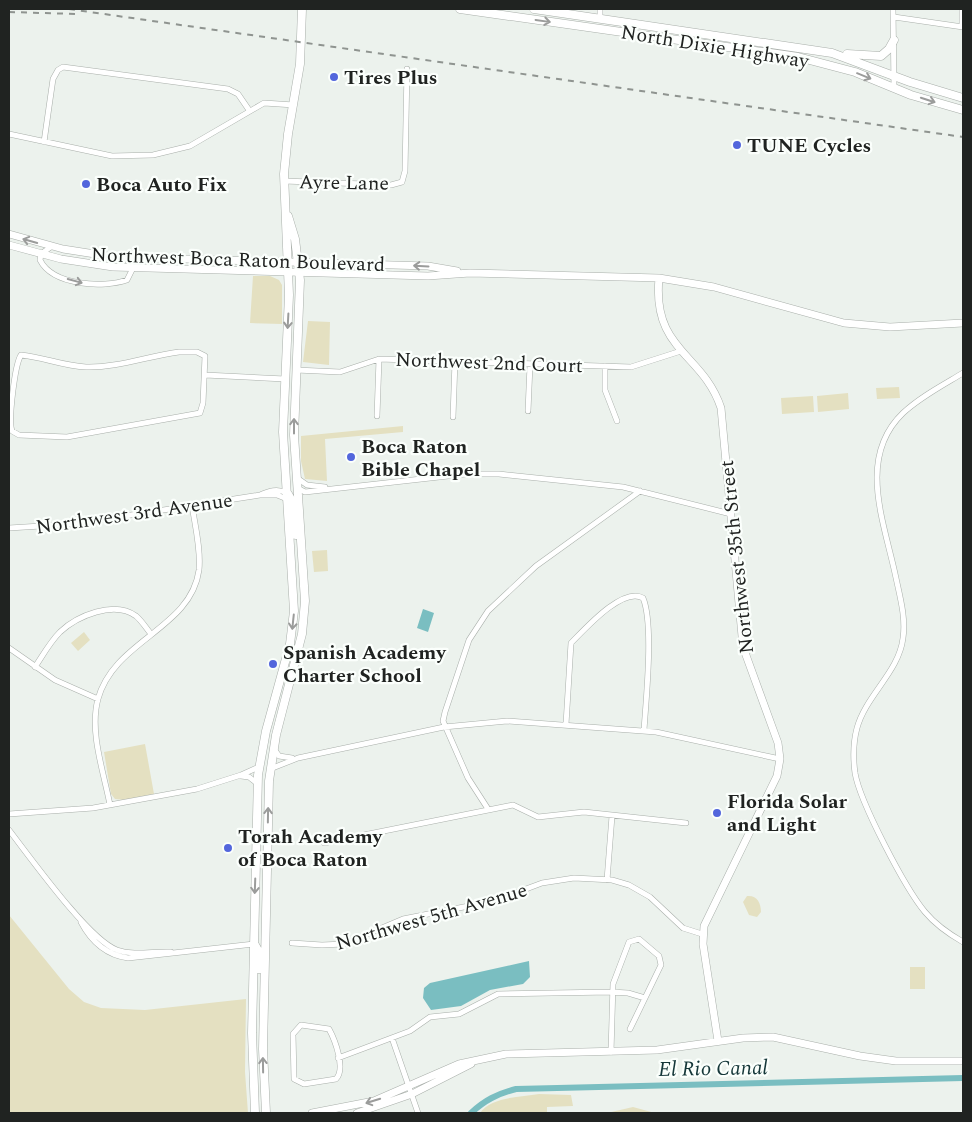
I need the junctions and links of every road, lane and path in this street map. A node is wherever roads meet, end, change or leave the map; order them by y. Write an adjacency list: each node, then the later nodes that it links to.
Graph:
1 (302, 9): 16 (main road)
2 (460, 9): 14 (main road, North Dixie Highway, one-way to 14)
3 (534, 9): 8 (main road, North Dixie Highway)
4 (600, 9): 8 (street)
5 (893, 9): 7 (street)
6 (962, 9): 9 (street)
7 (894, 17): 9 (street); 10 (street)
8 (600, 18): 11 (main road, North Dixie Highway)
9 (963, 27)
10 (894, 40): 11 (main road); 13 (street)
11 (832, 53): 13 (main road, North Dixie Highway)
12 (407, 69): 21 (street, Ayre Lane)
13 (894, 76): 14 (street); 15 (main road, North Dixie Highway)
14 (894, 88): 18 (main road, North Dixie Highway, one-way to 18)
15 (963, 98)
16 (294, 105): 17 (street); 21 (main road)
17 (249, 110): 20 (street); 20 (street)
18 (963, 110)
19 (9, 134): 20 (street)
20 (44, 142)
21 (284, 182): 22 (main road)
22 (285, 207): 28 (main road); 29 (main road)
23 (9, 234): 25 (street, Northwest Boca Raton Boulevard, one-way to 23)
24 (9, 245): 26 (street, Northwest Boca Raton Boulevard)
25 (52, 246): 26 (street); 27 (street, Northwest Boca Raton Boulevard)
26 (41, 254): 30 (street, Northwest Boca Raton Boulevard); 30 (street, one-way to 30)
27 (126, 258): 28 (street, Northwest Boca Raton Boulevard); 30 (street)
28 (288, 262): 29 (street, Northwest Boca Raton Boulevard); 31 (main road)
29 (298, 262): 32 (main road); 33 (street, Northwest Boca Raton Boulevard, one-way to 29)
30 (133, 268): 31 (street, Northwest Boca Raton Boulevard)
31 (289, 272): 32 (street, Northwest Boca Raton Boulevard); 46 (main road, one-way to 46)
32 (299, 272): 33 (street, Northwest Boca Raton Boulevard); 41 (main road)
33 (470, 273): 34 (street, Northwest Boca Raton Boulevard)
34 (659, 278): 35 (street, Northwest Boca Raton Boulevard); 36 (street, Northwest 35th Street)
35 (963, 323)
36 (681, 350): 40 (street, Northwest 2nd Court); 58 (street, Northwest 35th Street)
37 (379, 359): 38 (street, Northwest 2nd Court); 41 (street, Northwest 2nd Court); 48 (street)
38 (455, 361): 39 (street, Northwest 2nd Court); 49 (street)
39 (530, 365): 40 (street, Northwest 2nd Court); 47 (street)
40 (605, 366): 50 (street)
41 (296, 370): 52 (main road, one-way to 41)
42 (963, 373): 86 (street)
43 (205, 375): 45 (street); 45 (street); 46 (street)
44 (9, 378): 45 (street)
45 (15, 379)
46 (285, 379): 51 (main road)
47 (528, 411)
48 (377, 416)
49 (453, 417)
50 (617, 421)
51 (283, 430): 53 (main road); 56 (main road)
52 (297, 478): 53 (main road); 54 (street)
53 (297, 488): 54 (street); 60 (main road)
54 (330, 488): 55 (street)
55 (640, 491): 58 (street); 68 (street)
56 (287, 496): 57 (street, Northwest 3rd Avenue); 60 (main road); 61 (main road)
57 (192, 505): 59 (street, Northwest 3rd Avenue); 63 (street)
58 (731, 514): 72 (street, Northwest 35th Street)
59 (9, 528)
60 (302, 551): 62 (main road)
61 (291, 560): 62 (main road); 73 (main road, one-way to 73)
62 (304, 614): 70 (main road)
63 (150, 634): 65 (street); 66 (street)
64 (9, 648): 65 (street)
65 (35, 666): 66 (street)
66 (98, 699): 77 (street)
67 (566, 724): 68 (street); 69 (street); 69 (street)
68 (444, 727): 71 (street); 78 (street)
69 (644, 730): 72 (street)
70 (273, 748): 71 (street); 74 (main road)
71 (295, 758): 74 (street)
72 (780, 759): 85 (street, Northwest 35th Street)
73 (259, 767): 75 (street); 76 (main road)
74 (270, 769): 91 (main road, one-way to 74)
75 (241, 776): 76 (street); 77 (street)
76 (258, 784): 88 (main road, one-way to 88)
77 (110, 805): 79 (street)
78 (488, 810): 80 (street); 83 (street)
79 (9, 814)
80 (612, 816): 81 (street); 84 (street)
81 (686, 824)
82 (9, 830): 88 (street)
83 (324, 843)
84 (607, 880): 85 (street, Northwest 5th Avenue); 87 (street, Northwest 5th Avenue)
85 (702, 934): 94 (street, Northwest 35th Street)
86 (963, 942)
87 (292, 943)
88 (254, 944): 91 (main road); 99 (main road)
89 (612, 992): 90 (street); 90 (street); 93 (street); 95 (street)
90 (645, 998): 92 (street)
91 (264, 1006): 100 (main road, one-way to 91)
92 (630, 1029)
93 (392, 1038): 96 (street); 98 (street)
94 (718, 1041): 95 (street); 97 (street)
95 (611, 1052): 98 (street)
96 (338, 1058): 96 (street)
97 (963, 1061)
98 (411, 1091): 101 (street, one-way to 101); 102 (street); 103 (street)
99 (255, 1113)
100 (266, 1113)
101 (312, 1113)
102 (357, 1113)
103 (418, 1113)

